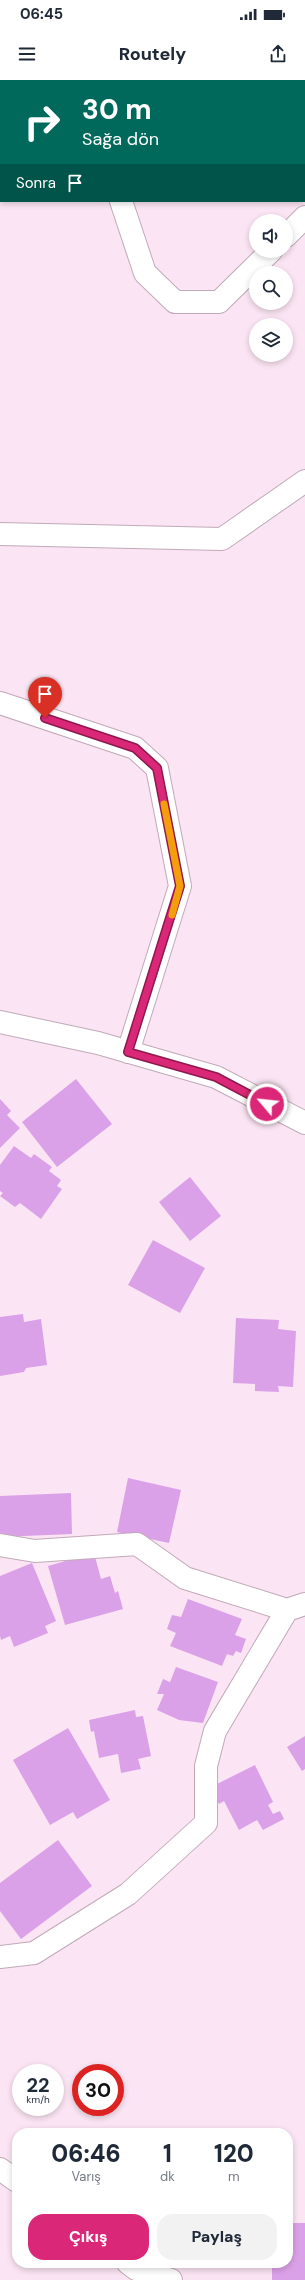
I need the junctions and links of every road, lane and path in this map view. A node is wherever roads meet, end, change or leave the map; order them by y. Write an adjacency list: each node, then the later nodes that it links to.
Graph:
1 (121, 202): 4 (street)
2 (305, 217): 3 (street)
3 (293, 229)
4 (264, 258)
5 (305, 481): 6 (street)
6 (0, 534)
7 (0, 702): 9 (street)
8 (0, 1022): 9 (street)
9 (128, 1052): 10 (street)
10 (305, 1124)
11 (0, 1545): 12 (street)
12 (296, 1607): 13 (street)
13 (0, 1957)
14 (0, 2169): 15 (street)
15 (12, 2177)
16 (135, 2268): 17 (street)
17 (171, 2280)

